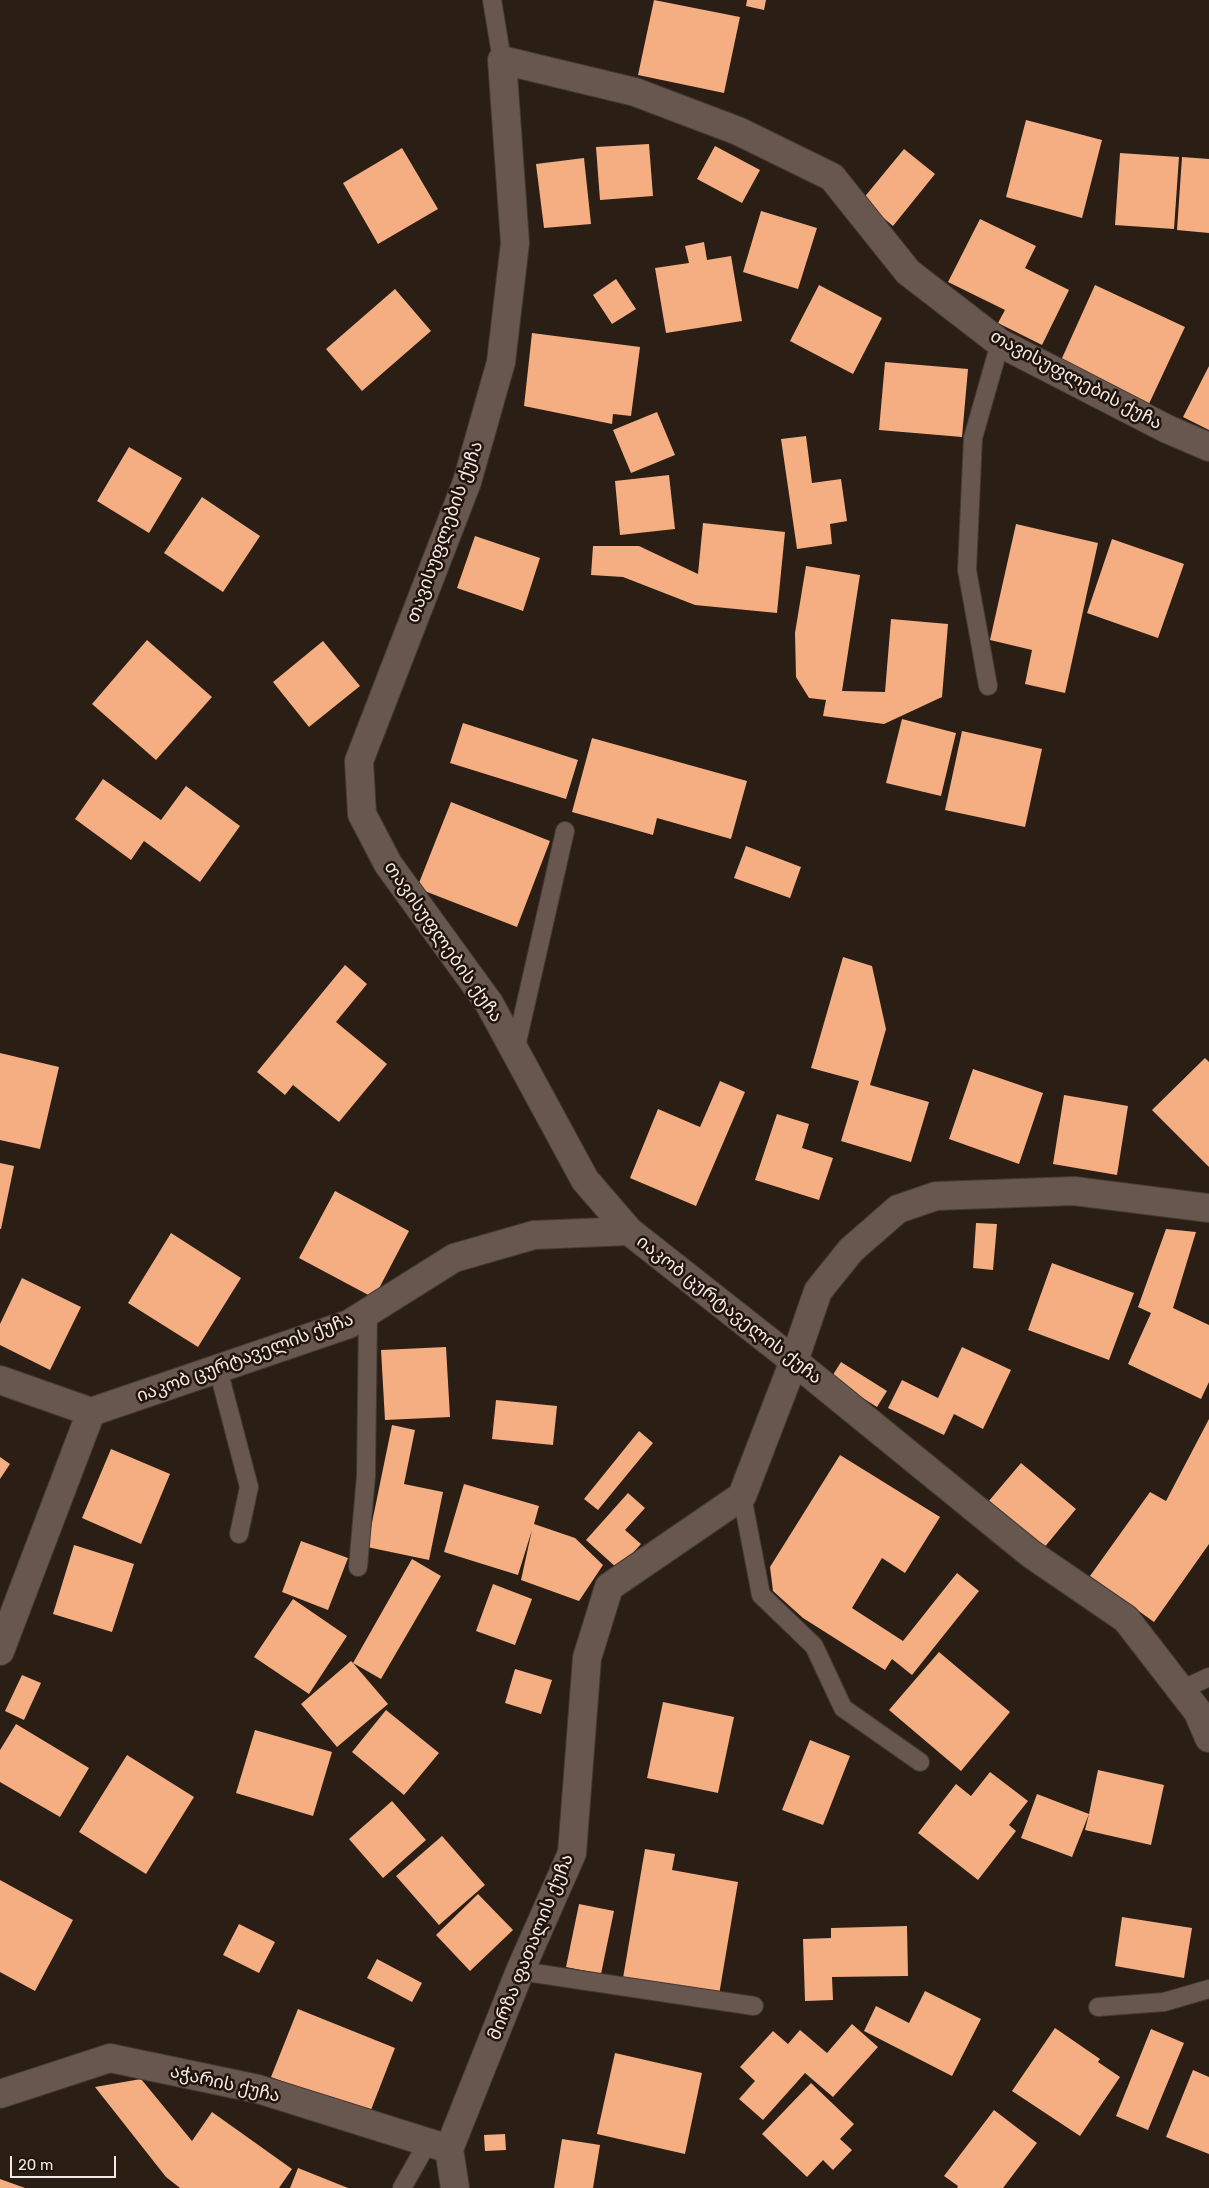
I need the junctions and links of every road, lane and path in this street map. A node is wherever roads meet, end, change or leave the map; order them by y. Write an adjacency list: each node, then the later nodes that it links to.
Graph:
1 (492, 0): 2 (lane)
2 (502, 60): 3 (street, თავისუფლების ქუჩა); 7 (street, თავისუფლების ქუჩა)
3 (1000, 343): 4 (street, თავისუფლების ქუჩა); 5 (lane)
4 (1209, 447)
5 (988, 686)
6 (565, 831): 7 (lane)
7 (515, 1052): 9 (street, თავისუფლების ქუჩა)
8 (1209, 1208): 11 (street)
9 (629, 1231): 10 (street, იაკობ ცურტაველის ქუჩა); 11 (street, იაკობ ცურტაველის ქუჩა)
10 (368, 1312): 12 (street, იაკობ ცურტაველის ქუჩა); 17 (lane)
11 (794, 1361): 15 (street); 20 (street, იაკობ ცურტაველის ქუჩა)
12 (218, 1369): 14 (street, იაკობ ცურტაველის ქუჩა); 16 (lane)
13 (0, 1380): 14 (street)
14 (91, 1412): 18 (street)
15 (742, 1496): 22 (lane); 23 (street, მირზა ფათალის ქუჩა)
16 (239, 1534)
17 (358, 1567)
18 (0, 1651)
19 (1209, 1677): 20 (lane)
20 (1181, 1690): 21 (street, იაკობ ცურტაველის ქუჩა)
21 (1209, 1738)
22 (920, 1762)
23 (520, 1971): 25 (lane); 28 (street, მირზა ფათალის ქუჩა)
24 (1209, 1990): 26 (lane)
25 (754, 2006)
26 (1098, 2007)
27 (0, 2094): 28 (street, აჭარის ქუჩა)
28 (439, 2146): 29 (lane); 30 (street)
29 (402, 2188)
30 (455, 2188)

